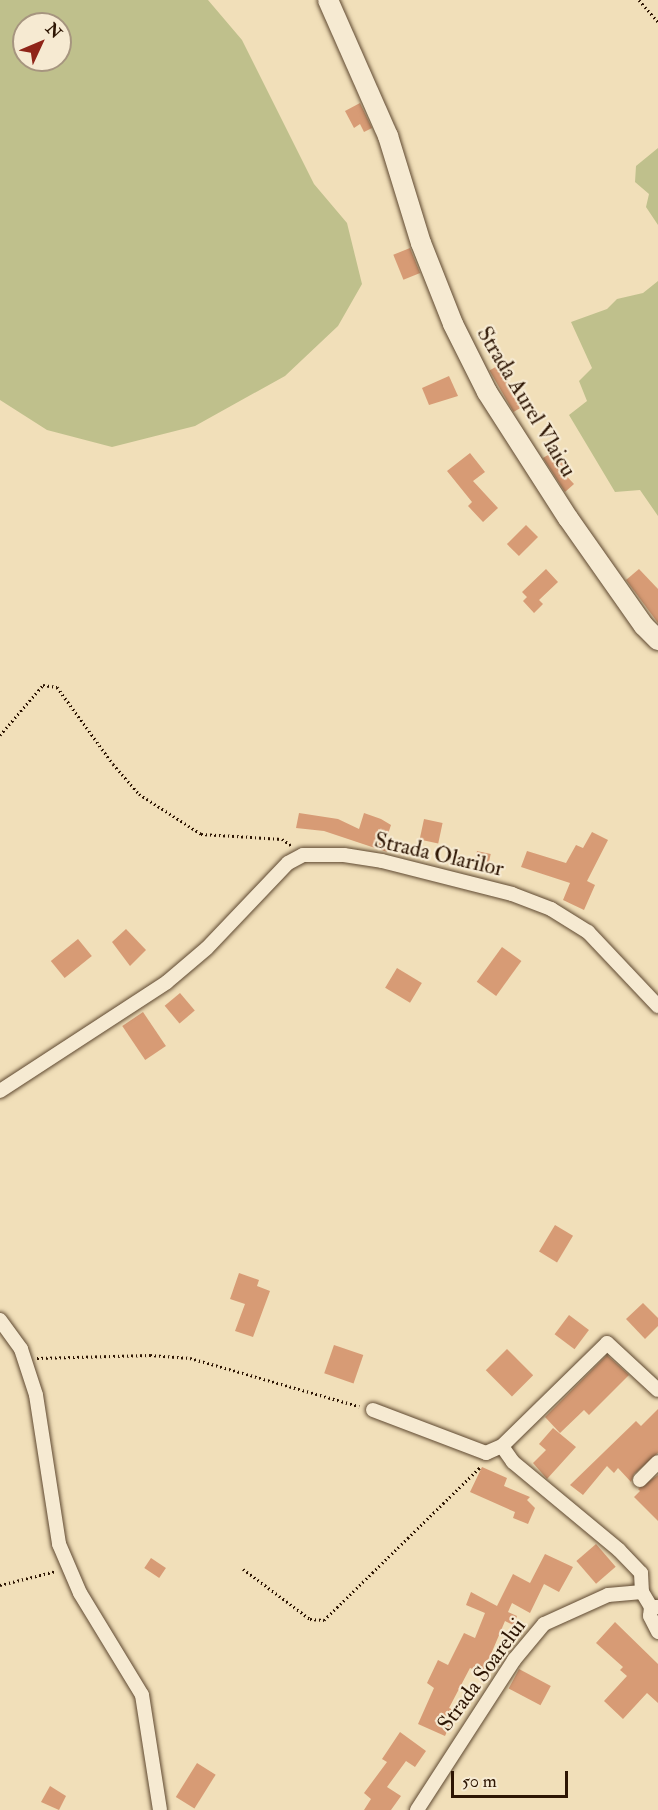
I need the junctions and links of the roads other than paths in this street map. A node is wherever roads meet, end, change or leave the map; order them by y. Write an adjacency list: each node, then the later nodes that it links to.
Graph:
1 (328, 0): 2 (street, Strada Aurel Vlaicu)
2 (658, 640)
3 (658, 1006): 4 (street, Strada Olarilor)
4 (0, 1091)
5 (0, 1320): 14 (street)
6 (658, 1390): 8 (street)
7 (373, 1410): 8 (street)
8 (503, 1444): 11 (street)
9 (658, 1462): 10 (street)
10 (640, 1480)
11 (642, 1592): 12 (street); 15 (street, Strada Soarelui)
12 (655, 1607): 13 (street)
13 (658, 1632)
14 (160, 1810)
15 (417, 1810)

